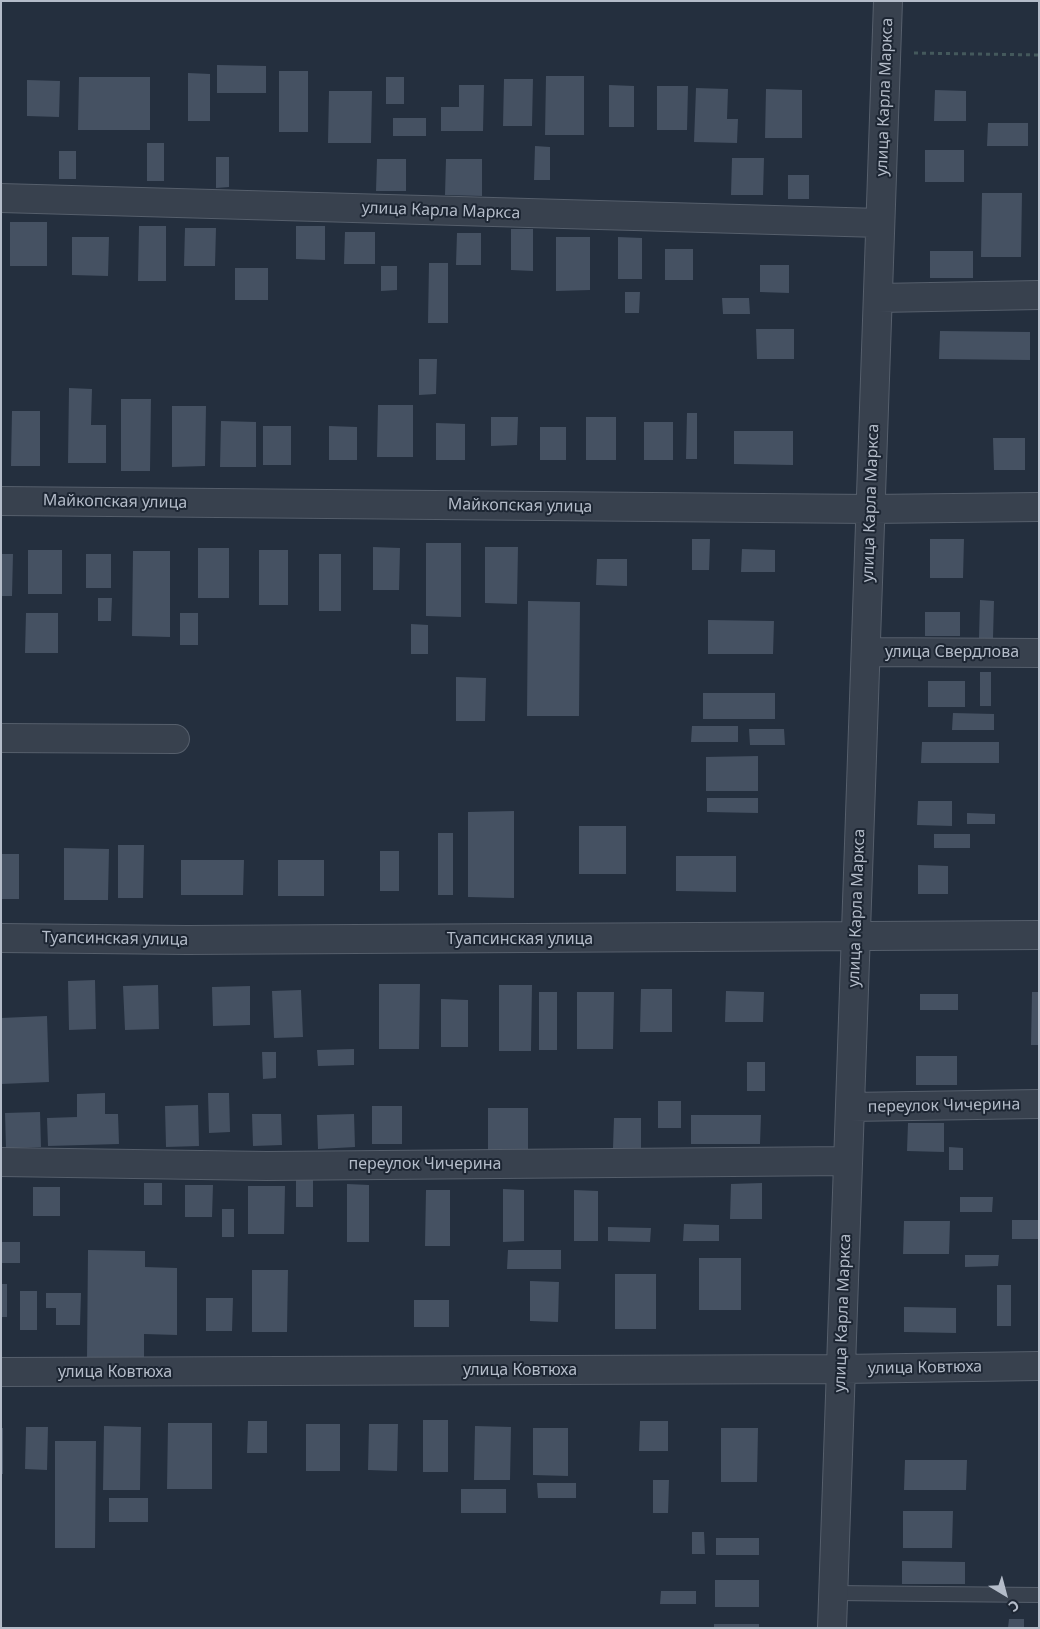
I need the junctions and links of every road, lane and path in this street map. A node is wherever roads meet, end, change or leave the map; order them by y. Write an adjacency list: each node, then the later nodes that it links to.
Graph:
1 (888, 1): 2 (street, улица Карла Маркса)
2 (886, 52): 3 (path); 5 (street, улица Карла Маркса)
3 (1039, 55)
4 (1, 198): 5 (street, улица Карла Маркса)
5 (880, 223): 7 (street, улица Карла Маркса)
6 (1039, 295): 7 (street)
7 (878, 298): 10 (street, улица Карла Маркса)
8 (1, 500): 10 (street, Майкопская улица)
9 (1039, 507): 10 (street, Майкопская улица)
10 (870, 509): 11 (street, улица Карла Маркса)
11 (866, 652): 12 (street, улица Свердлова); 16 (street, улица Карла Маркса)
12 (1039, 652)
13 (1, 738): 14 (street)
14 (175, 739)
15 (1039, 935): 16 (street, Туапсинская улица)
16 (856, 937): 17 (street, Туапсинская улица); 19 (street, улица Карла Маркса)
17 (1, 938)
18 (1039, 1104): 19 (street, переулок Чичерина)
19 (850, 1107): 20 (street, улица Карла Маркса)
20 (848, 1161): 21 (street, переулок Чичерина); 23 (street, улица Карла Маркса)
21 (1, 1162)
22 (1039, 1366): 23 (street, улица Ковтюха)
23 (841, 1369): 24 (street, улица Ковтюха); 25 (street, улица Карла Маркса)
24 (1, 1372)
25 (834, 1593): 26 (lane); 27 (street, улица Карла Маркса)
26 (1039, 1595)
27 (832, 1628)

